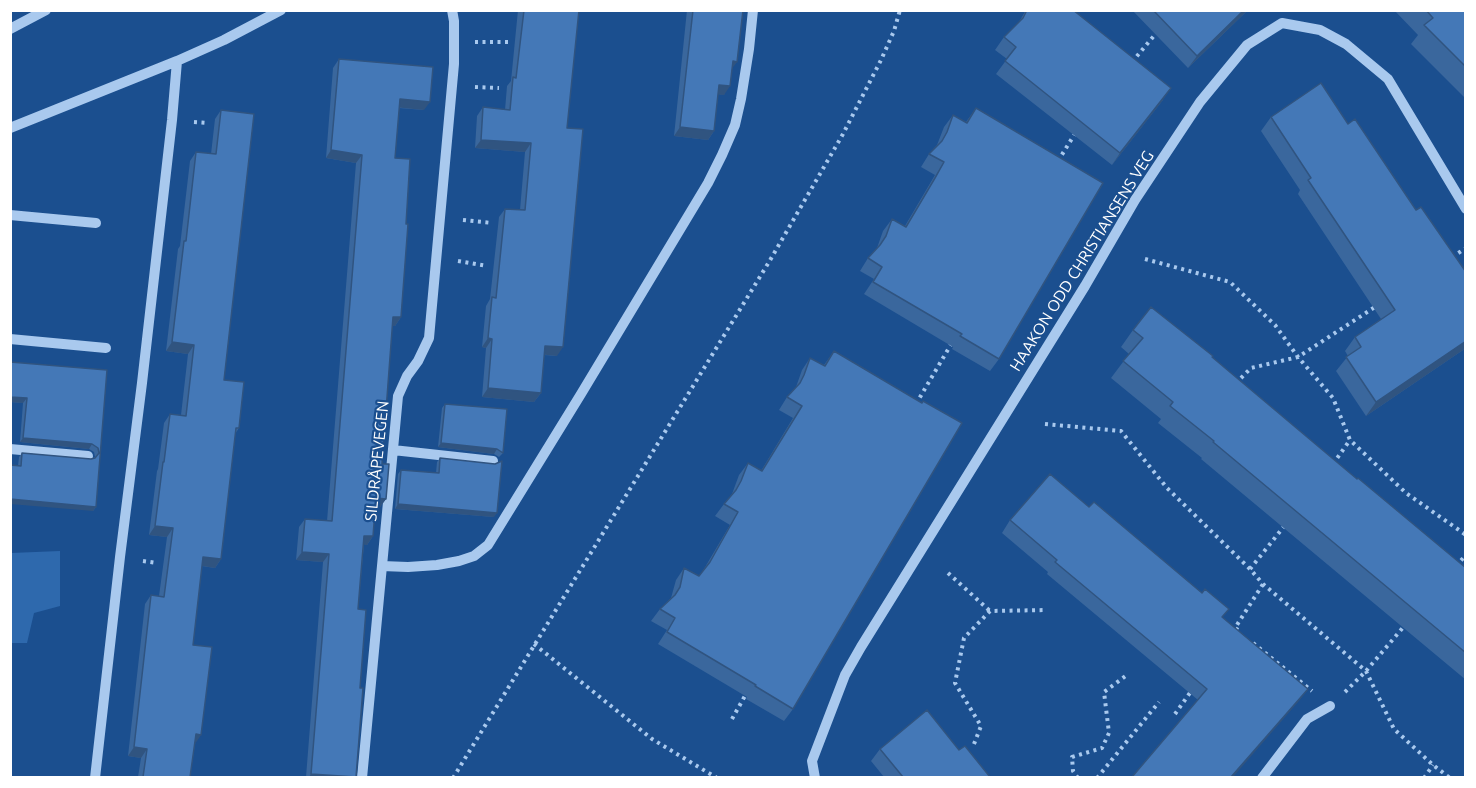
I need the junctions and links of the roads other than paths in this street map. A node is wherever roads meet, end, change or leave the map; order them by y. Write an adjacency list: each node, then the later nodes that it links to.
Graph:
1 (45, 10): 5 (street)
2 (281, 10): 6 (street)
3 (452, 10): 14 (street, SILDRÅPEVEGEN)
4 (753, 10): 17 (street)
5 (10, 29)
6 (177, 61): 7 (street); 19 (street)
7 (10, 128)
8 (1466, 208): 21 (street, HAAKON ODD CHRISTIANSENS VEG)
9 (10, 215): 10 (street)
10 (96, 223)
11 (10, 339): 12 (street)
12 (106, 348)
13 (10, 449): 15 (street)
14 (393, 450): 16 (street); 17 (street, SILDRÅPEVEGEN)
15 (88, 456)
16 (493, 461)
17 (382, 566): 20 (street, SILDRÅPEVEGEN)
18 (1330, 706): 22 (street)
19 (94, 777)
20 (362, 777)
21 (815, 777)
22 (1262, 777)

